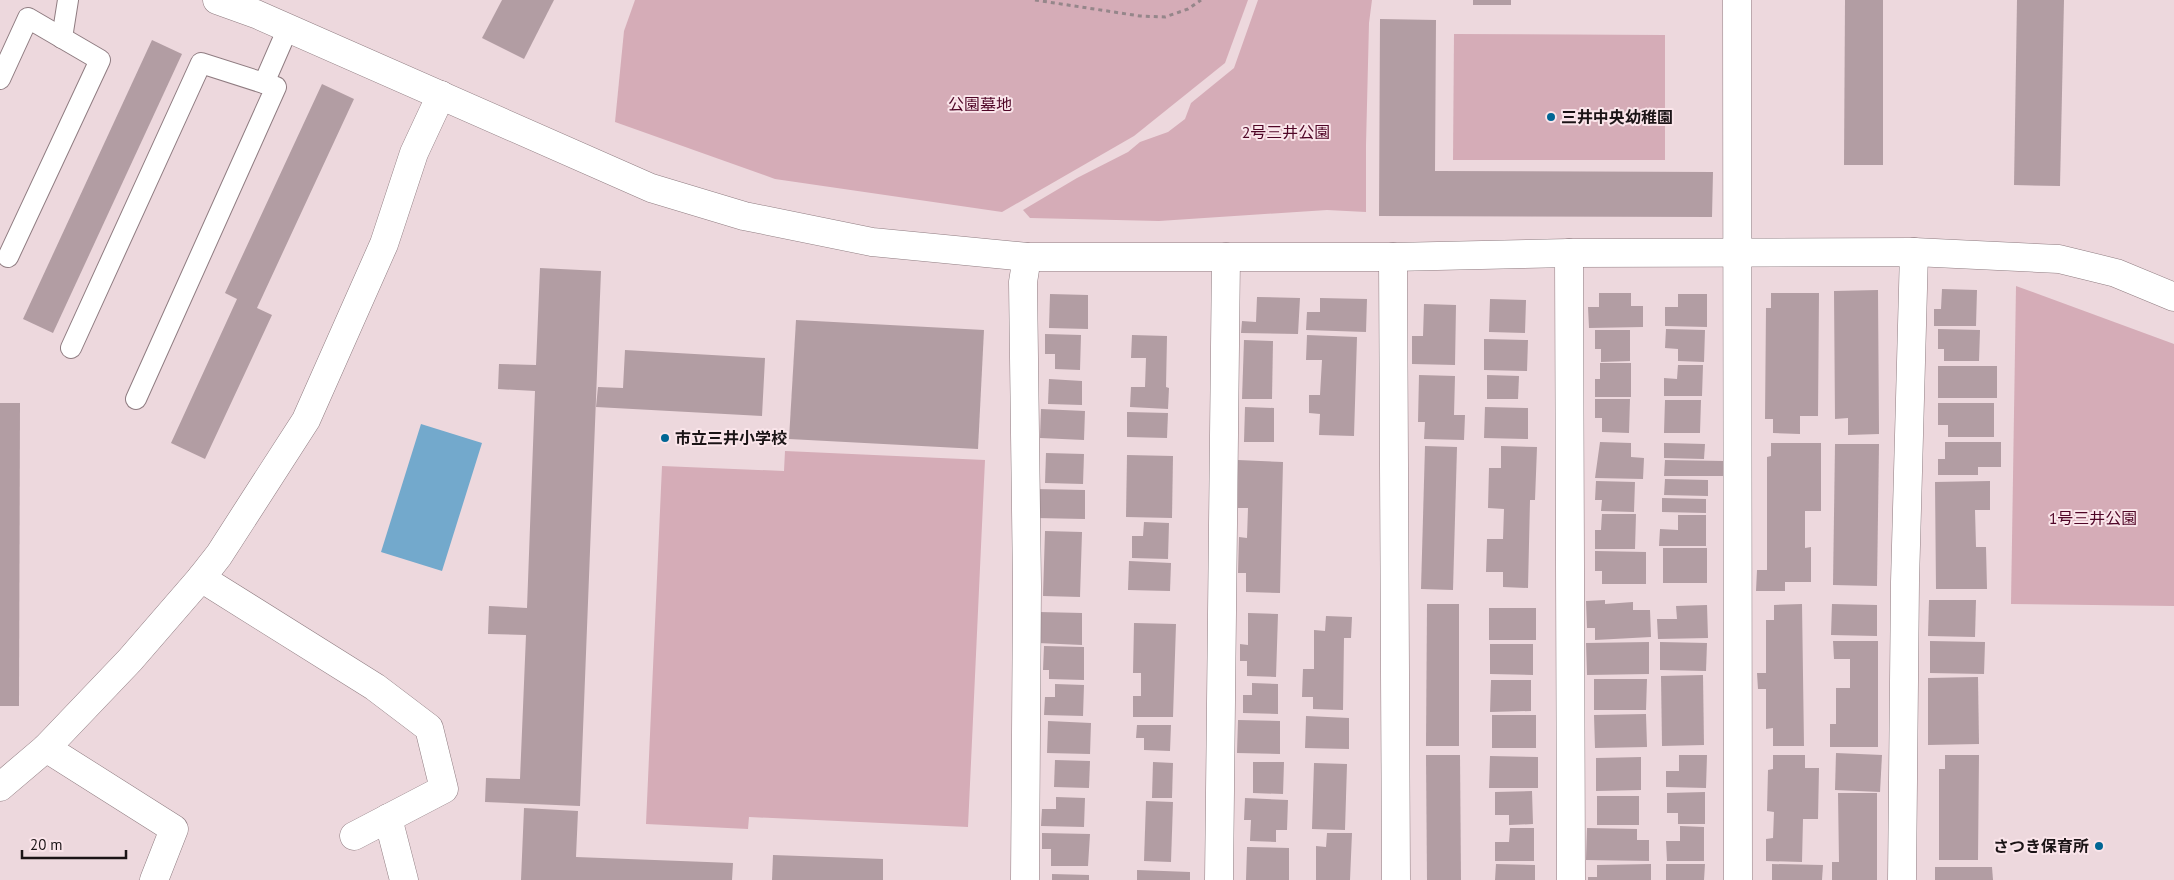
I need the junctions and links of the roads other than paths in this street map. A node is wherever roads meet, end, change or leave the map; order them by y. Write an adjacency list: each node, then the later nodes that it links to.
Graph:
1 (68, 0): 5 (lane)
2 (217, 0): 4 (street)
3 (1737, 0): 9 (street)
4 (288, 28): 7 (lane); 8 (street)
5 (62, 38): 6 (lane); 12 (lane)
6 (0, 79)
7 (264, 83): 17 (lane); 18 (lane)
8 (441, 95): 13 (street); 19 (street)
9 (1739, 252): 10 (street); 11 (street); 30 (street)
10 (1914, 252): 16 (street); 31 (street)
11 (1569, 253): 15 (street); 29 (street)
12 (8, 257)
13 (1027, 257): 14 (street); 26 (street)
14 (1226, 257): 15 (street); 27 (street)
15 (1394, 257): 28 (street)
16 (2174, 297)
17 (71, 348)
18 (136, 399)
19 (201, 578): 20 (street); 22 (street)
20 (46, 748): 21 (street); 24 (street)
21 (0, 787)
22 (388, 818): 23 (street); 25 (street)
23 (354, 836)
24 (154, 880)
25 (404, 880)
26 (1025, 880)
27 (1219, 880)
28 (1396, 880)
29 (1571, 880)
30 (1738, 880)
31 (1902, 880)

